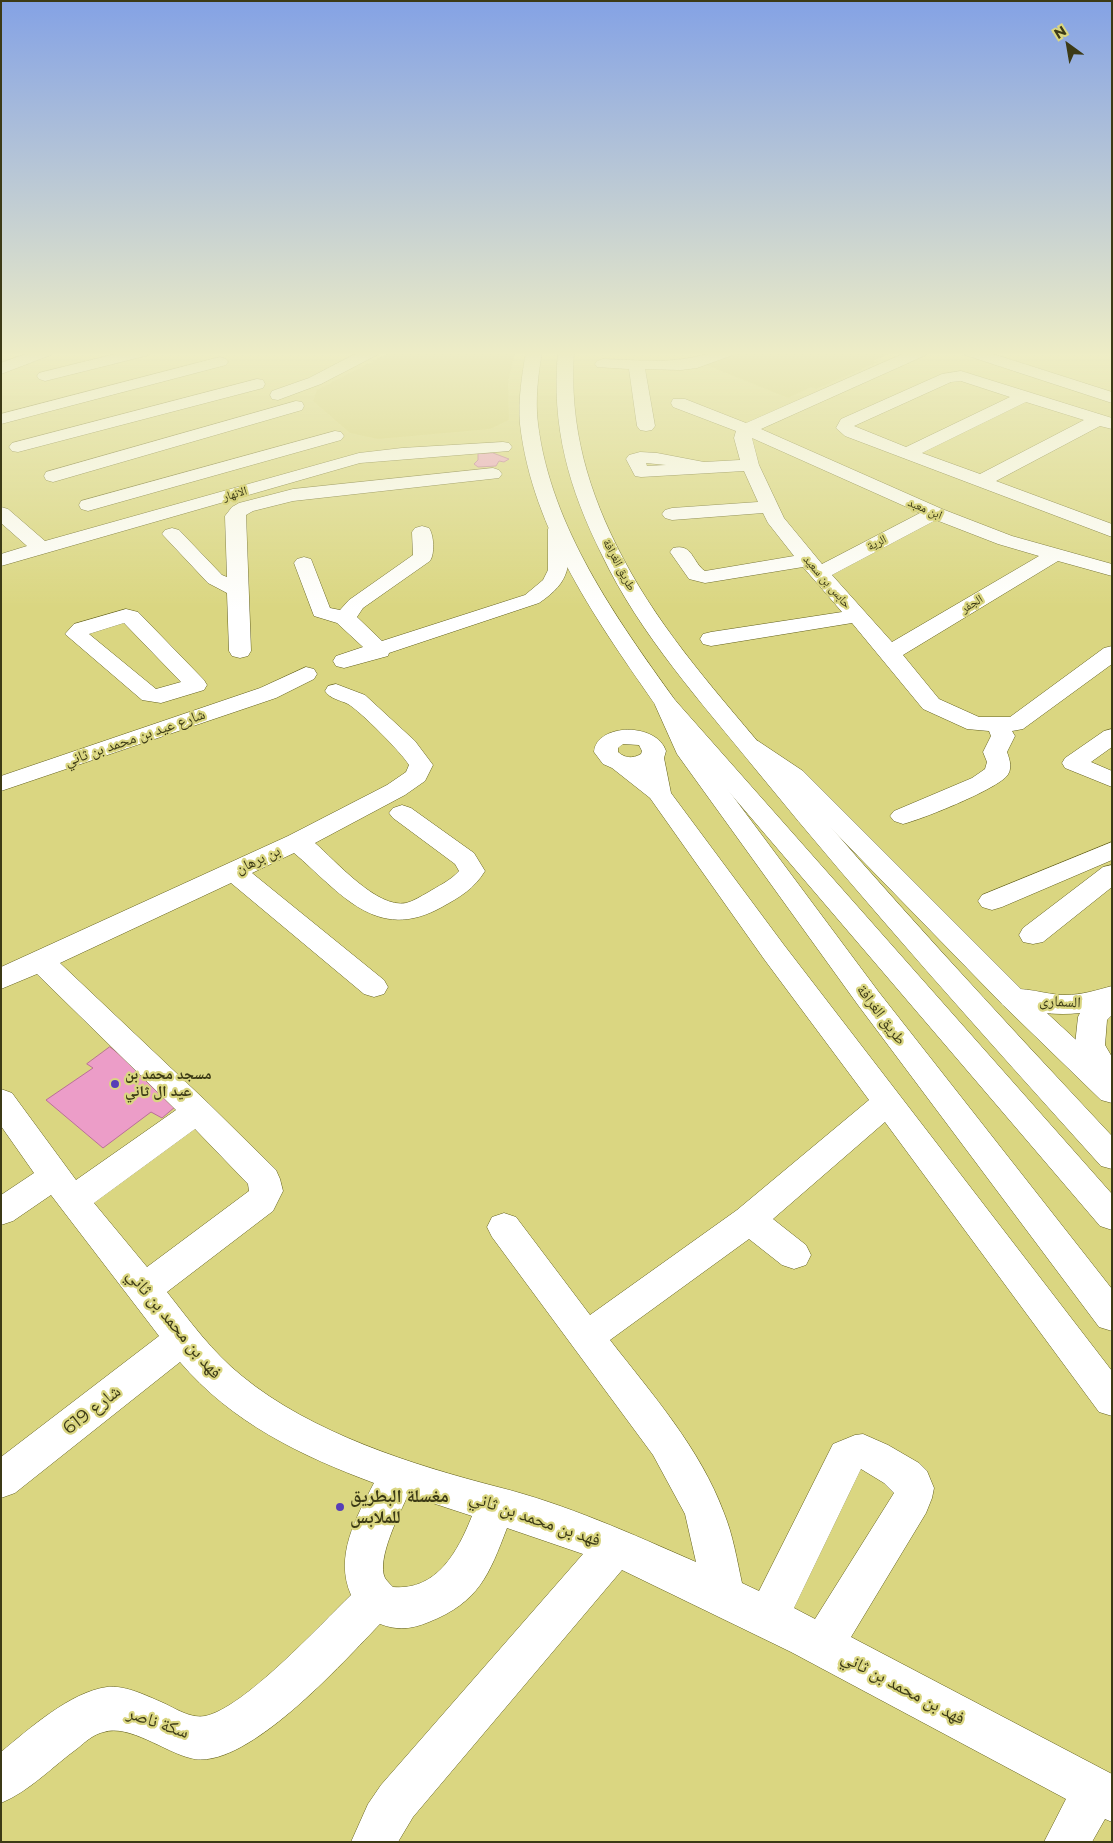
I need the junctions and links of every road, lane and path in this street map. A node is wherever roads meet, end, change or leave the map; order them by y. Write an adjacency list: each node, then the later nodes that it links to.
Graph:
1 (55, 438): 13 (main road)
2 (212, 438): 19 (main road)
3 (328, 438): 22 (main road)
4 (337, 438): 15 (main road)
5 (532, 438): 27 (main road, طريق الغرافة)
6 (568, 438): 54 (main road, طريق الغرافة)
7 (743, 438): 16 (main road, حابس بن سعيد)
8 (766, 438): 25 (main road, ابن معبد)
9 (867, 438): 14 (main road)
10 (940, 438): 14 (main road)
11 (1076, 438): 20 (main road)
12 (503, 447): 15 (main road, الانهار)
13 (18, 448)
14 (908, 454): 20 (main road)
15 (359, 458): 21 (main road, الانهار)
16 (750, 465): 17 (main road); 23 (main road, حابس بن سعيد)
17 (641, 472)
18 (493, 474): 21 (main road)
19 (53, 476)
20 (981, 481): 28 (main road)
21 (252, 497): 31 (main road, الانهار); 38 (main road)
22 (88, 505)
23 (768, 507): 26 (main road); 36 (main road, حابس بن سعيد)
24 (1, 513): 31 (main road)
25 (935, 513): 33 (main road, ابن معبد); 36 (main road, الرية)
26 (672, 514)
27 (558, 529): 39 (main road); 50 (main road, طريق الغرافة)
28 (1112, 530)
29 (422, 532): 41 (main road)
30 (172, 534): 38 (main road)
31 (42, 549): 34 (main road, الانهار)
32 (680, 552): 36 (main road, الرية)
33 (1054, 555): 37 (main road, ابن معبد); 45 (main road, الجفر)
34 (1, 560)
35 (304, 563): 41 (main road)
36 (814, 567): 40 (main road, حابس بن سعيد)
37 (1112, 570)
38 (237, 590): 43 (main road)
39 (502, 610): 44 (main road); 48 (main road)
40 (856, 616): 42 (main road); 45 (main road, حابس بن سعيد)
41 (345, 618): 44 (main road)
42 (711, 639)
43 (240, 651)
44 (380, 651): 48 (main road)
45 (890, 653): 52 (main road, حابس بن سعيد)
46 (1112, 653): 52 (main road, حابس بن سعيد)
47 (309, 681): 48 (main road); 48 (main road); 51 (main road, شارع عيد بن محمد بن ثاني)
48 (353, 681): 60 (main road, بن برهان)
49 (196, 685): 49 (main road); 51 (main road)
50 (667, 705): 79 (main road, طريق الغرافة); 84 (main road, طريق الغرافة)
51 (220, 708): 56 (main road, شارع عيد بن محمد بن ثاني)
52 (997, 724): 59 (main road)
53 (1112, 736): 55 (main road)
54 (750, 746): 69 (main road, طريق الغرافة); 76 (main road, طريق الغرافة)
55 (1112, 780)
56 (1, 784)
57 (659, 793): 57 (main road); 74 (main road)
58 (402, 813): 60 (main road)
59 (903, 816)
60 (297, 842): 62 (main road, بن برهان)
61 (1112, 850): 64 (main road)
62 (233, 871): 66 (main road, بن برهان); 68 (main road)
63 (1112, 873): 65 (main road)
64 (992, 901)
65 (1033, 935)
66 (39, 960): 67 (main road, بن برهان); 75 (main road)
67 (1, 979)
68 (374, 987)
69 (1013, 998): 70 (main road, السمارى); 72 (main road, طريق الغرافة)
70 (1109, 998): 71 (main road, السمارى)
71 (1112, 1086)
72 (1112, 1092)
73 (1, 1101): 77 (main road, فهد بن محمد بن ثاني)
74 (887, 1102): 80 (main road); 87 (main road)
75 (197, 1111): 77 (main road); 83 (main road)
76 (1112, 1157)
77 (63, 1188): 78 (main road); 83 (main road, فهد بن محمد بن ثاني)
78 (1, 1212)
79 (1112, 1217)
80 (749, 1220): 82 (main road); 85 (main road)
81 (504, 1227): 85 (main road)
82 (794, 1254)
83 (144, 1289): 86 (main road, فهد بن محمد بن ثاني)
84 (1112, 1316)
85 (588, 1337): 92 (main road)
86 (183, 1339): 88 (main road, فهد بن محمد بن ثاني); 89 (main road, شارع 619)
87 (1112, 1400)
88 (398, 1475): 90 (main road, فهد بن محمد بن ثاني); 93 (main road)
89 (1, 1480)
90 (497, 1505): 91 (main road, فهد بن محمد بن ثاني); 93 (main road)
91 (615, 1547): 92 (main road, فهد بن محمد بن ثاني); 98 (main road)
92 (725, 1596): 94 (main road, فهد بن محمد بن ثاني)
93 (376, 1599): 96 (main road, سكة ناصر)
94 (768, 1617): 95 (main road, فهد بن محمد بن ثاني); 95 (main road)
95 (822, 1645): 97 (main road, فهد بن محمد بن ثاني)
96 (1, 1781)
97 (1103, 1795): 99 (main road)
98 (374, 1842)
99 (1067, 1842)

